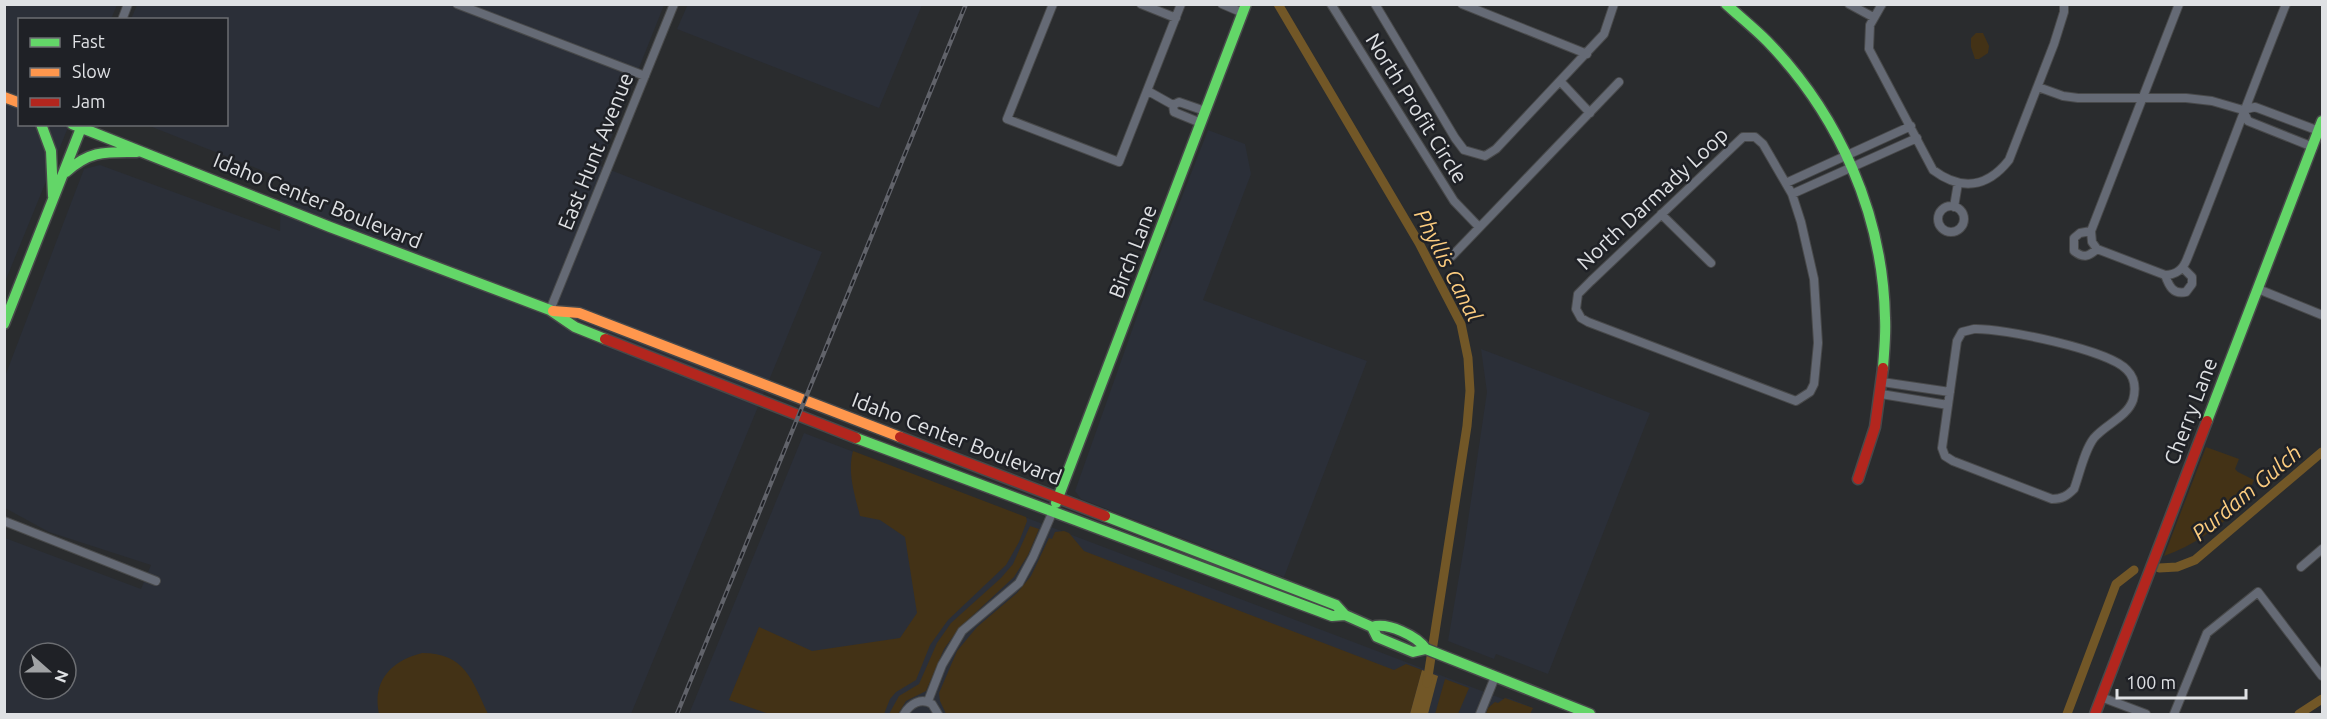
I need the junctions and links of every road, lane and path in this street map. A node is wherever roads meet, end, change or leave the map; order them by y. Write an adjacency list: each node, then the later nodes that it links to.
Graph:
1 (457, 4): 21 (street)
2 (674, 4): 21 (street, East Hunt Avenue)
3 (1053, 4): 25 (street)
4 (1141, 4): 19 (street)
5 (1181, 4): 19 (street)
6 (1222, 4): 17 (street)
7 (1331, 4): 48 (street, North Profit Circle)
8 (1375, 4): 22 (street)
9 (1462, 4): 20 (street)
10 (1614, 4): 20 (street)
11 (1726, 4): 39 (main road)
12 (1849, 4): 18 (street)
13 (1882, 4): 18 (street)
14 (2064, 4): 24 (street)
15 (2179, 4): 26 (street)
16 (2286, 4): 28 (street)
17 (1244, 9): 29 (main road, Birch Lane)
18 (1873, 17): 34 (street)
19 (1176, 18): 25 (street)
20 (1587, 54): 22 (street)
21 (645, 76): 56 (street, East Hunt Avenue)
22 (1560, 81): 30 (street)
23 (1619, 82): 30 (street)
24 (2038, 87): 26 (street); 43 (street)
25 (1148, 91): 27 (street)
26 (2143, 99): 28 (street); 49 (street)
27 (1173, 105): 29 (street); 31 (street)
28 (2243, 110): 35 (street); 37 (street); 53 (street)
29 (1206, 111): 31 (main road, Birch Lane)
30 (1590, 112): 48 (street)
31 (1201, 123): 64 (main road, Birch Lane)
32 (42, 126): 45 (main road)
33 (79, 126): 38 (main road, Idaho Center Boulevard); 41 (main road)
34 (1911, 126): 36 (street); 39 (street)
35 (2321, 126): 37 (main road, Cherry Lane)
36 (1917, 138): 40 (street); 43 (street)
37 (2313, 147): 55 (main road, Cherry Lane)
38 (143, 152): 41 (main road); 56 (main road, Idaho Center Boulevard)
39 (1848, 155): 40 (main road); 42 (street)
40 (1854, 166): 44 (street); 59 (main road)
41 (62, 176): 45 (main road)
42 (1786, 183): 44 (street, North Darmady Loop); 47 (street, North Darmady Loop)
43 (1958, 183): 46 (street)
44 (1792, 194): 47 (street, North Darmady Loop)
45 (53, 197): 58 (main road)
46 (1954, 207)
47 (1661, 214): 52 (street)
48 (1479, 228): 51 (street)
49 (2091, 231): 50 (street); 50 (street)
50 (2097, 249): 54 (street)
51 (1452, 256)
52 (1711, 263)
53 (2183, 268): 54 (street); 54 (street)
54 (2165, 275)
55 (2258, 289): 57 (street); 73 (main road, Cherry Lane)
56 (550, 310): 64 (main road, Idaho Center Boulevard); 65 (main road, Idaho Center Boulevard)
57 (2322, 315)
58 (4, 324)
59 (1882, 382): 60 (street); 61 (main road)
60 (1950, 392): 62 (street); 62 (street)
61 (1881, 394): 62 (street); 63 (main road)
62 (1948, 405)
63 (1858, 479)
64 (1058, 497): 65 (main road, Birch Lane); 70 (main road, Idaho Center Boulevard)
65 (1053, 511): 70 (main road, Idaho Center Boulevard); 74 (street)
66 (4, 522): 69 (street)
67 (2322, 549): 68 (street)
68 (2301, 567)
69 (156, 581)
70 (1345, 615): 72 (main road, Idaho Center Boulevard)
71 (2322, 676): 81 (street)
72 (1495, 677): 77 (street); 78 (main road, Idaho Center Boulevard)
73 (2101, 697): 79 (main road, Cherry Lane); 80 (street)
74 (928, 701): 75 (street); 76 (street)
75 (904, 714)
76 (938, 714)
77 (1480, 714)
78 (1590, 714)
79 (2095, 714)
80 (2146, 714)
81 (2174, 714)

